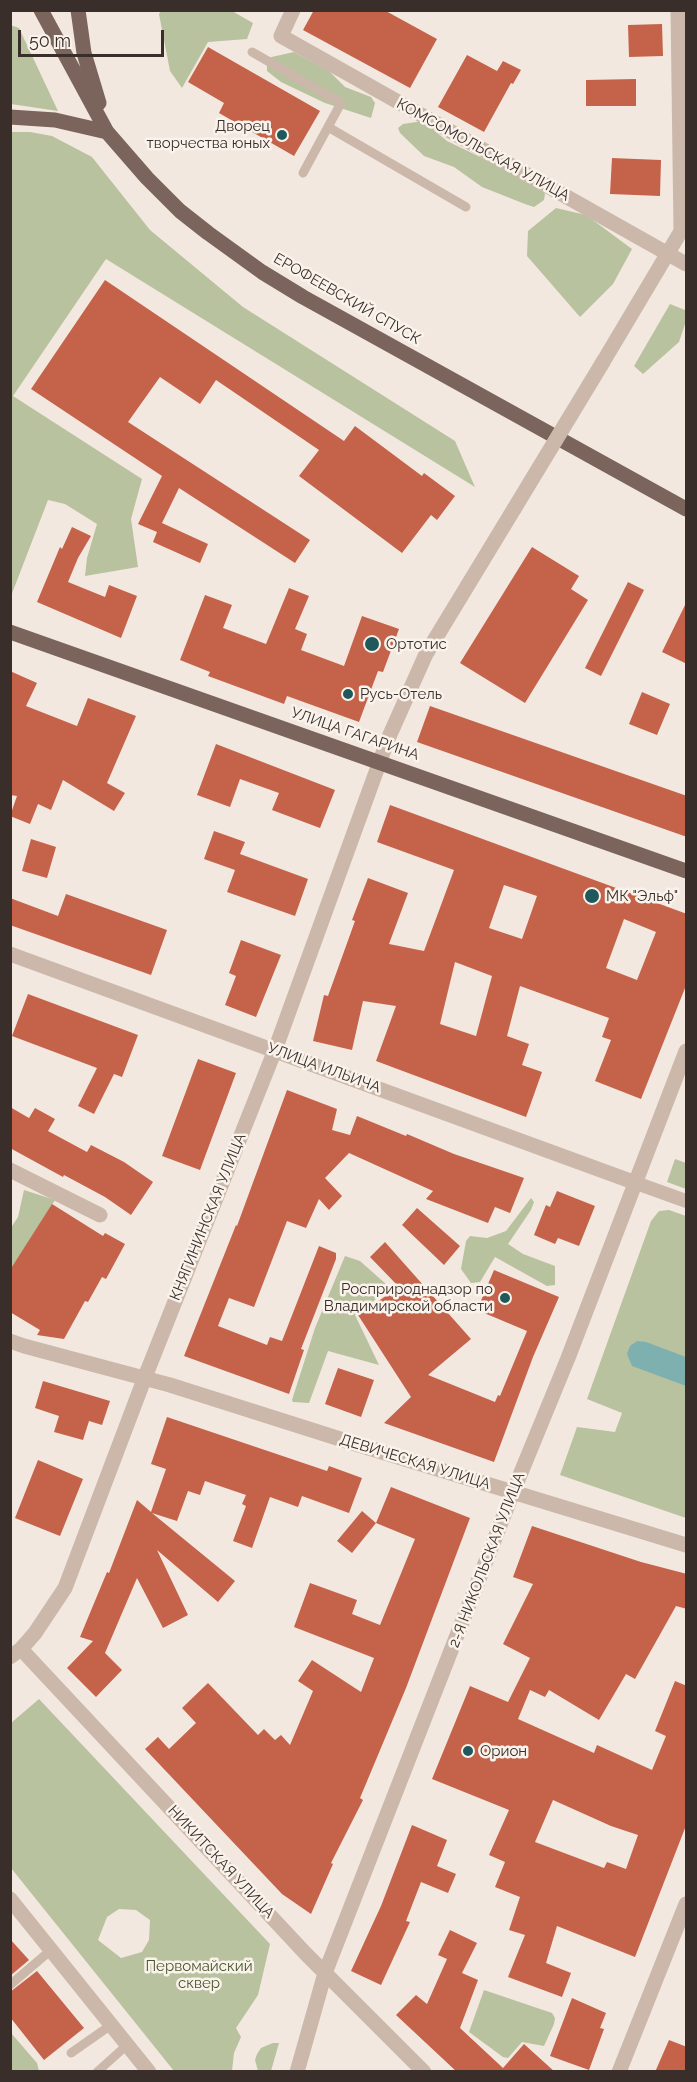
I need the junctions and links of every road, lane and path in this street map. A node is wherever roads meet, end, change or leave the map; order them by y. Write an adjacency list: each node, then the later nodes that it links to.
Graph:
1 (41, 10): 9 (main road, ЕРОФЕЕВСКИЙ СПУСК)
2 (78, 10): 9 (main road)
3 (293, 10): 13 (street, КОМСОМОЛЬСКАЯ УЛИЦА)
4 (678, 10): 5 (street, КНЯГИНИНСКАЯ УЛИЦА)
5 (682, 40): 10 (street, КНЯГИНИНСКАЯ УЛИЦА)
6 (252, 52): 8 (lane)
7 (10, 117): 9 (main road)
8 (328, 127): 11 (lane); 12 (lane)
9 (107, 132): 15 (main road, ЕРОФЕЕВСКИЙ СПУСК)
10 (683, 141): 13 (street, КНЯГИНИНСКАЯ УЛИЦА)
11 (303, 173)
12 (466, 207)
13 (668, 254): 14 (street, КОМСОМОЛЬСКАЯ УЛИЦА); 17 (street, КНЯГИНИНСКАЯ УЛИЦА, bridge)
14 (687, 264)
15 (687, 509)
16 (10, 632): 17 (main road, УЛИЦА ГАГАРИНА)
17 (378, 762): 18 (main road, УЛИЦА ГАГАРИНА); 20 (street, КНЯГИНИНСКАЯ УЛИЦА)
18 (687, 871)
19 (10, 954): 20 (street, УЛИЦА ИЛЬИЧА)
20 (275, 1050): 23 (street, УЛИЦА ИЛЬИЧА); 27 (street, КНЯГИНИНСКАЯ УЛИЦА)
21 (687, 1051): 23 (street, 2-Я НИКОЛЬСКАЯ УЛИЦА)
22 (10, 1170): 25 (street)
23 (636, 1183): 24 (street); 28 (street, 2-Я НИКОЛЬСКАЯ УЛИЦА)
24 (687, 1201)
25 (100, 1215)
26 (10, 1341): 27 (street, ДЕВИЧЕСКАЯ УЛИЦА)
27 (145, 1377): 28 (street, ДЕВИЧЕСКАЯ УЛИЦА); 30 (street, КНЯГИНИНСКАЯ УЛИЦА)
28 (513, 1492): 29 (street, ДЕВИЧЕСКАЯ УЛИЦА); 34 (street, 2-Я НИКОЛЬСКАЯ УЛИЦА)
29 (687, 1545)
30 (16, 1653): 34 (street, НИКИТСКАЯ УЛИЦА)
31 (10, 1899): 33 (street)
32 (687, 1904): 43 (street)
33 (51, 1950): 35 (lane); 36 (street)
34 (325, 1973): 41 (street, 2-Я НИКОЛЬСКАЯ УЛИЦА); 42 (street, НИКИТСКАЯ УЛИЦА)
35 (10, 1985)
36 (111, 2025): 37 (street); 38 (lane)
37 (127, 2045): 39 (lane); 40 (street)
38 (71, 2053)
39 (97, 2072)
40 (149, 2072)
41 (297, 2072)
42 (424, 2072)
43 (619, 2072)

